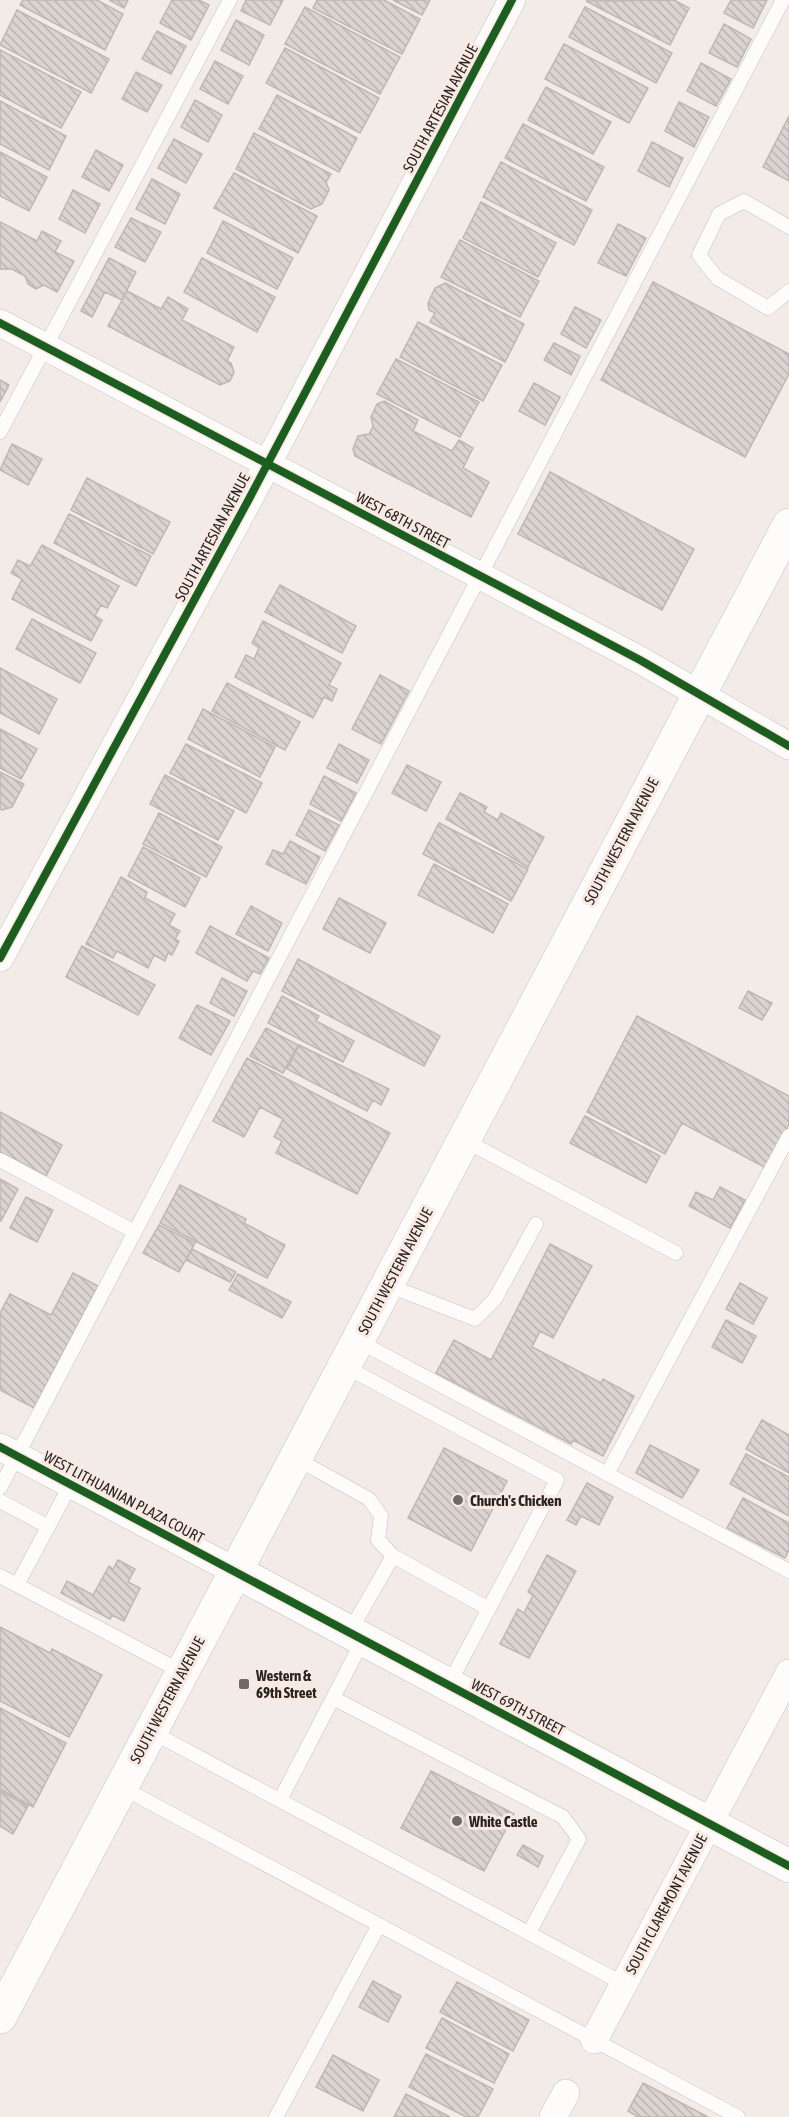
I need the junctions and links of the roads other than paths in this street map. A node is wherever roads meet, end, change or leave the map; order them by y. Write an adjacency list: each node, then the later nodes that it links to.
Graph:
1 (230, 0): 7 (lane)
2 (512, 0): 9 (street, SOUTH ARTESIAN AVENUE)
3 (783, 0): 11 (lane)
4 (789, 227): 5 (lane)
5 (789, 291)
6 (0, 323): 7 (street, WEST 68TH STREET)
7 (45, 347): 8 (lane); 9 (street, WEST 68TH STREET)
8 (0, 432)
9 (267, 464): 11 (street, WEST 68TH STREET); 14 (street, SOUTH ARTESIAN AVENUE)
10 (789, 525): 12 (main road, SOUTH WESTERN AVENUE)
11 (480, 576): 12 (street, WEST 68TH STREET); 19 (lane)
12 (698, 694): 13 (street, WEST 68TH STREET); 16 (main road, SOUTH WESTERN AVENUE)
13 (789, 746)
14 (0, 958)
15 (789, 1136): 25 (lane)
16 (464, 1140): 20 (lane); 21 (main road, SOUTH WESTERN AVENUE)
17 (0, 1160): 19 (lane)
18 (536, 1224): 21 (lane)
19 (135, 1232): 23 (lane)
20 (676, 1253)
21 (387, 1285): 22 (main road, SOUTH WESTERN AVENUE)
22 (351, 1353): 24 (main road, SOUTH WESTERN AVENUE); 25 (lane); 35 (lane)
23 (9, 1451): 26 (street, WEST LITHUANIAN PLAZA COURT); 27 (lane)
24 (295, 1458): 30 (lane); 31 (main road, SOUTH WESTERN AVENUE)
25 (607, 1474): 32 (lane)
26 (71, 1485): 29 (lane); 31 (street, WEST LITHUANIAN PLAZA COURT)
27 (0, 1488)
28 (0, 1501): 29 (lane)
29 (47, 1526): 34 (lane)
30 (393, 1556): 35 (lane); 36 (lane)
31 (235, 1571): 36 (main road, WEST 69TH STREET); 37 (main road, SOUTH WESTERN AVENUE)
32 (789, 1571)
33 (0, 1576): 34 (lane)
34 (17, 1586): 37 (lane)
35 (489, 1609): 39 (lane)
36 (356, 1637): 39 (main road, WEST 69TH STREET); 40 (lane)
37 (182, 1672): 41 (main road, SOUTH WESTERN AVENUE)
38 (789, 1672): 44 (street, SOUTH CLAREMONT AVENUE)
39 (448, 1686): 44 (main road, WEST 69TH STREET)
40 (333, 1698): 43 (lane); 47 (lane)
41 (150, 1731): 42 (main road, SOUTH WESTERN AVENUE); 43 (lane)
42 (121, 1787): 46 (lane); 49 (main road, SOUTH WESTERN AVENUE)
43 (280, 1800): 47 (lane)
44 (709, 1823): 45 (main road, WEST 69TH STREET); 48 (street, SOUTH CLAREMONT AVENUE)
45 (789, 1866)
46 (379, 1925): 50 (lane); 52 (lane)
47 (529, 1933): 48 (lane)
48 (624, 1984): 50 (street, SOUTH CLAREMONT AVENUE)
49 (0, 2017)
50 (594, 2040): 54 (lane)
51 (566, 2093): 53 (street)
52 (276, 2117)
53 (553, 2117)
54 (738, 2117)

